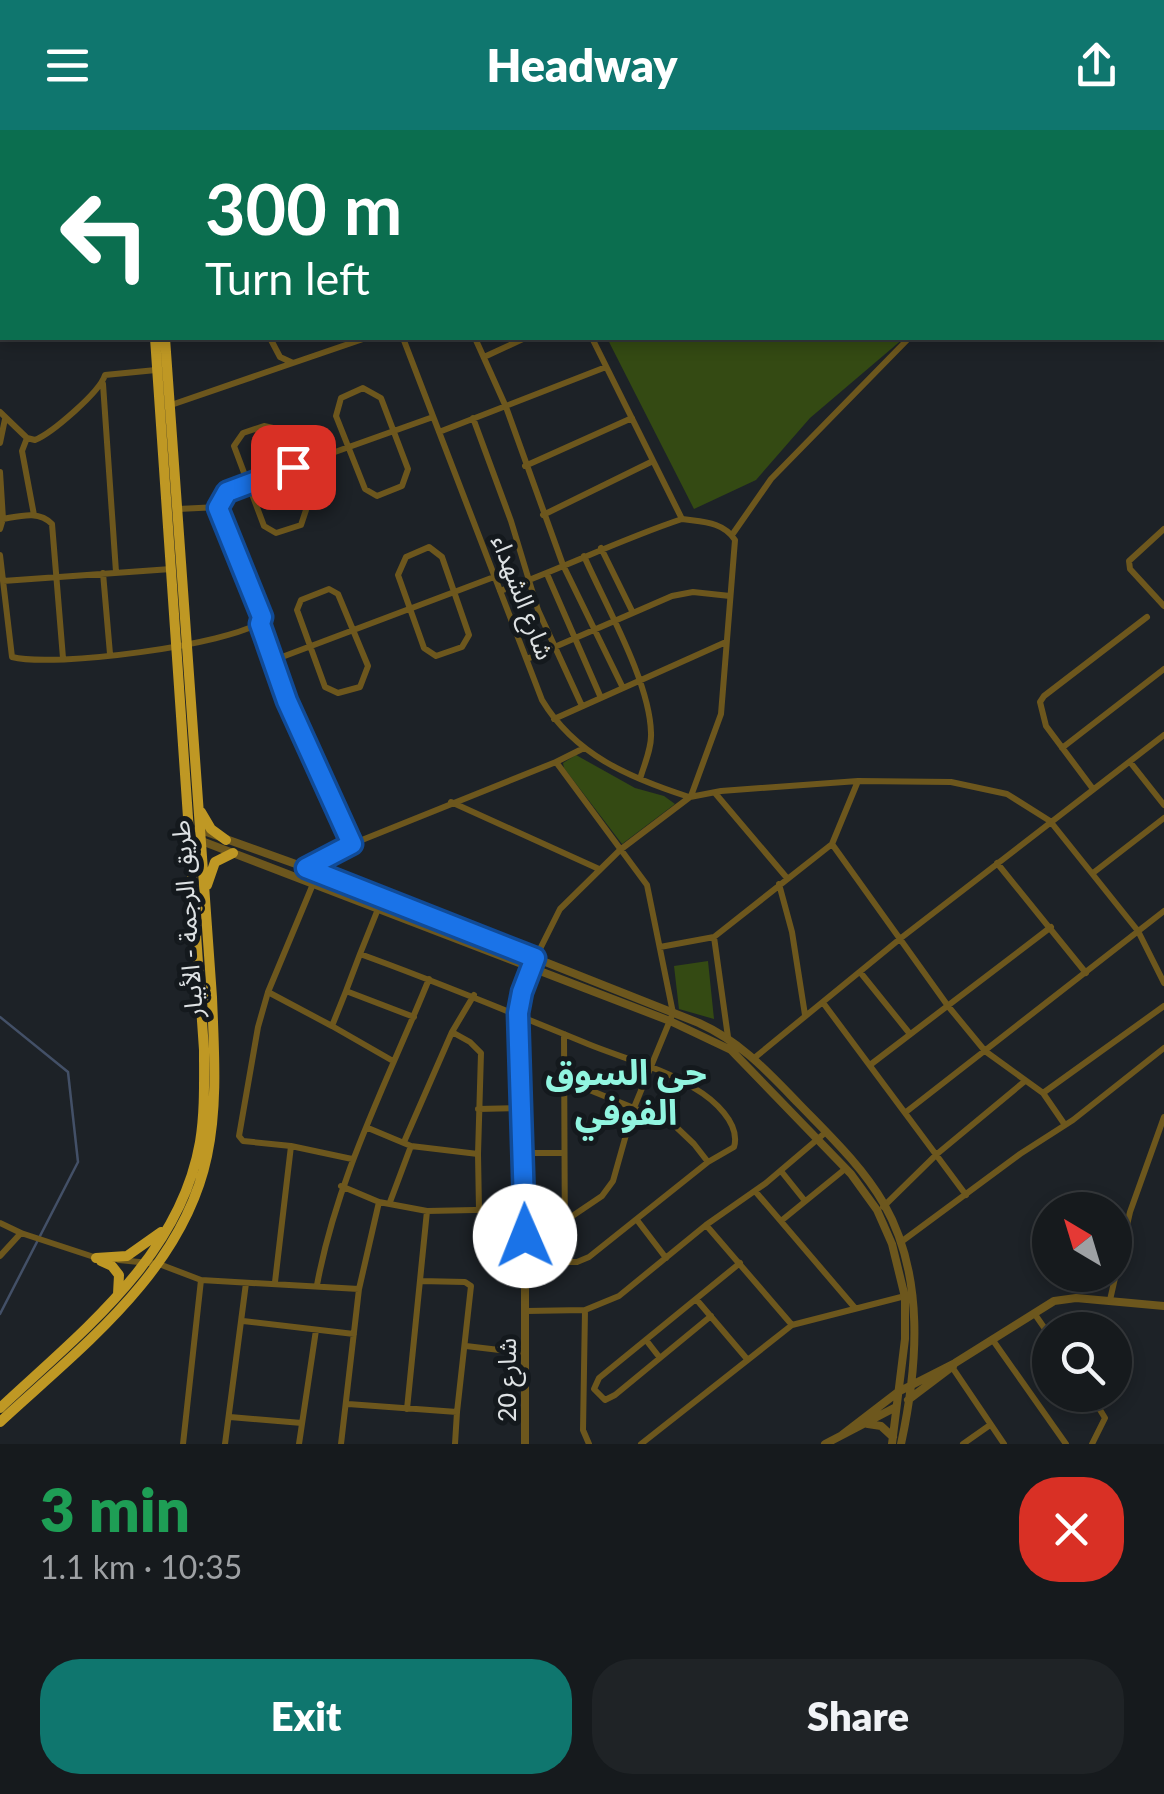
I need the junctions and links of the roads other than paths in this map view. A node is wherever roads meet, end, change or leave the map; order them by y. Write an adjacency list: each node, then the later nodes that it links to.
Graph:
1 (155, 340): 13 (highway, طريق الرجمة - الأبيار)
2 (165, 340): 13 (highway, طريق الرجمة - الأبيار)
3 (274, 340): 11 (street)
4 (360, 340): 11 (street)
5 (404, 340): 18 (street, شارع الشهداء)
6 (476, 340): 10 (street)
7 (521, 340): 10 (street)
8 (593, 340): 12 (street)
9 (906, 340): 39 (street)
10 (484, 358): 16 (street)
11 (293, 363): 15 (street)
12 (606, 366): 16 (street); 20 (street)
13 (162, 369): 14 (street); 15 (highway, طريق الرجمة - الأبيار); 44 (highway, طريق الرجمة - الأبيار)
14 (103, 384): 23 (street); 45 (street)
15 (171, 405): 32 (highway, طريق الرجمة - الأبيار)
16 (506, 407): 19 (street); 27 (street)
17 (2, 415): 23 (street); 24 (street)
18 (433, 417): 21 (street); 22 (street, شارع الشهداء)
19 (473, 418): 22 (street); 50 (street)
20 (632, 418): 26 (street); 27 (street)
21 (394, 432): 25 (street); 25 (street); 25 (street)
22 (439, 432): 49 (street, شارع الشهداء)
23 (27, 438): 33 (street)
24 (0, 442)
25 (348, 448): 28 (street)
26 (653, 461): 34 (street); 36 (street)
27 (525, 466): 34 (street)
28 (293, 467): 30 (street); 30 (street); 30 (street)
29 (0, 472): 35 (street)
30 (248, 483): 31 (street)
31 (218, 508): 32 (street); 60 (street)
32 (177, 509): 65 (highway, طريق الرجمة - الأبيار)
33 (34, 515): 35 (street); 48 (street)
34 (542, 515): 43 (street)
35 (3, 519): 37 (street)
36 (682, 519): 39 (street); 40 (street)
37 (0, 529)
38 (1164, 529): 55 (street)
39 (732, 534): 54 (street)
40 (601, 548): 42 (street); 57 (street)
41 (0, 555): 51 (street)
42 (584, 556): 43 (street); 59 (street)
43 (563, 565): 47 (street); 61 (street)
44 (171, 568): 45 (street); 65 (highway, طريق الرجمة - الأبيار)
45 (116, 572): 46 (street)
46 (103, 573): 48 (street); 70 (street)
47 (548, 574): 50 (street); 63 (street)
48 (57, 576): 51 (street); 71 (street)
49 (494, 577): 52 (street, شارع الشهداء); 53 (street)
50 (528, 581): 52 (street); 67 (street)
51 (3, 582): 69 (street)
52 (500, 591): 73 (street, شارع الشهداء)
53 (456, 592): 56 (street); 56 (street); 56 (street)
54 (730, 596): 57 (street); 64 (street)
55 (1164, 606)
56 (410, 608): 62 (street)
57 (632, 612): 59 (street)
58 (1147, 617): 82 (street)
59 (612, 620): 61 (street); 75 (street)
60 (260, 624): 65 (street); 72 (street)
61 (594, 628): 63 (street); 76 (street)
62 (354, 630): 66 (street); 66 (street); 66 (street)
63 (574, 638): 67 (street); 77 (street)
64 (727, 642): 75 (street); 89 (street)
65 (182, 645): 70 (street); 91 (highway, طريق الرجمة - الأبيار); 95 (highway, طريق الرجمة - الأبيار)
66 (311, 646): 72 (street)
67 (554, 647): 73 (street); 78 (street)
68 (0, 650): 69 (street)
69 (10, 654): 71 (street)
70 (110, 654): 71 (street)
71 (63, 658)
72 (274, 660): 97 (street)
73 (527, 660): 79 (street, شارع الشهداء)
74 (1164, 669): 82 (street)
75 (639, 681): 76 (street); 85 (street)
76 (623, 688): 77 (street)
77 (601, 698): 78 (street)
78 (582, 706): 79 (street)
79 (554, 719): 81 (street, شارع الشهداء)
80 (1164, 736): 84 (street)
81 (584, 748): 83 (street); 85 (street, شارع الشهداء)
82 (1062, 748): 87 (street)
83 (556, 762): 90 (street); 99 (street)
84 (1130, 762): 87 (street); 92 (street)
85 (640, 779): 89 (street, شارع الشهداء)
86 (858, 781): 88 (street); 94 (street); 98 (street)
87 (1093, 788): 94 (street)
88 (714, 792): 89 (street); 107 (street)
89 (690, 797): 99 (street)
90 (451, 802): 97 (street); 103 (street)
91 (198, 803): 95 (highway, طريق الرجمة - الأبيار); 96 (highway)
92 (1164, 805)
93 (1164, 818): 105 (street)
94 (1050, 821): 101 (street); 105 (street)
95 (194, 833): 96 (street); 100 (street); 110 (highway, طريق الرجمة - الأبيار); 181 (highway, طريق الرجمة - الأبيار)
96 (226, 840): 102 (street)
97 (352, 844): 102 (street)
98 (832, 844): 107 (street); 116 (street)
99 (620, 850): 103 (street); 117 (street)
100 (233, 853): 106 (street); 110 (highway)
101 (997, 863): 113 (street); 116 (street)
102 (306, 868): 104 (street); 106 (street)
103 (599, 869): 119 (street)
104 (318, 872): 108 (street); 119 (street)
105 (1094, 873): 114 (street)
106 (296, 877): 108 (street)
107 (788, 878): 109 (street)
108 (314, 884): 111 (street); 125 (street)
109 (780, 884): 115 (street); 131 (street)
110 (205, 896): 191 (highway, طريق الرجمة - الأبيار)
111 (378, 909): 118 (street); 119 (street)
112 (1164, 910): 114 (street)
113 (1051, 926): 121 (street); 128 (street)
114 (1138, 930): 121 (street); 123 (street)
115 (714, 937): 117 (street); 138 (street)
116 (901, 938): 120 (street); 128 (street)
117 (660, 947): 132 (street)
118 (360, 954): 122 (street); 124 (street)
119 (533, 963): 130 (street, شارع 20); 132 (street)
120 (860, 972): 127 (street); 137 (street)
121 (1086, 973): 140 (street)
122 (430, 979): 126 (street); 133 (street)
123 (1164, 983)
124 (346, 990): 133 (street); 134 (street)
125 (268, 992): 134 (street); 158 (street)
126 (474, 995): 130 (street); 135 (street)
127 (824, 1004): 131 (street); 143 (street)
128 (948, 1006): 137 (street); 140 (street)
129 (1164, 1006): 147 (street)
130 (518, 1013): 136 (street); 148 (street, شارع 20)
131 (806, 1015): 142 (street)
132 (672, 1017): 138 (street); 142 (street); 144 (street)
133 (414, 1018): 141 (street)
134 (332, 1026): 141 (street)
135 (452, 1032): 149 (street); 157 (street)
136 (564, 1034): 144 (street); 145 (street)
137 (910, 1034): 143 (street)
138 (728, 1037): 142 (street)
139 (1164, 1048): 153 (street)
140 (985, 1051): 146 (street); 151 (street)
141 (394, 1061): 154 (street)
142 (751, 1061): 155 (street); 156 (street)
143 (870, 1065): 151 (street)
144 (652, 1070): 150 (street); 164 (street)
145 (564, 1080): 150 (street); 160 (street)
146 (1026, 1082): 147 (street); 162 (street)
147 (1043, 1094): 153 (street)
148 (521, 1108): 149 (street); 159 (street, شارع 20)
149 (478, 1109): 161 (street)
150 (633, 1110): 164 (street); 178 (street)
151 (906, 1112): 162 (street)
152 (1164, 1117): 202 (street)
153 (1065, 1125): 169 (street)
154 (368, 1128): 157 (street); 163 (street)
155 (826, 1132): 156 (street); 173 (street)
156 (818, 1140): 165 (street); 166 (street)
157 (407, 1144): 161 (street); 171 (street)
158 (291, 1146): 163 (street); 196 (street)
159 (525, 1153): 160 (street); 174 (street, شارع 20)
160 (564, 1153): 178 (street)
161 (478, 1154): 175 (street)
162 (937, 1154): 169 (street); 173 (street)
163 (352, 1159): 167 (street)
164 (708, 1162): 177 (street)
165 (845, 1169): 172 (street); 173 (street)
166 (781, 1171): 168 (street); 172 (street)
167 (341, 1186): 170 (street); 197 (street)
168 (755, 1191): 179 (street); 182 (street)
169 (966, 1195): 184 (street)
170 (379, 1202): 171 (street); 198 (street)
171 (390, 1202): 176 (street)
172 (805, 1202): 179 (street)
173 (881, 1208): 184 (street); 200 (street)
174 (525, 1209): 175 (street); 189 (street, شارع 20)
175 (479, 1210): 176 (street)
176 (427, 1211): 194 (street)
177 (637, 1220): 187 (street); 190 (street)
178 (565, 1221): 190 (street)
179 (781, 1221): 204 (street)
180 (0, 1222): 183 (street)
181 (170, 1223): 186 (highway); 188 (highway, طريق الرجمة - الأبيار)
182 (706, 1225): 187 (street); 192 (street)
183 (20, 1233): 185 (street); 186 (street)
184 (901, 1242): 200 (street)
185 (0, 1256)
186 (96, 1258): 188 (street); 199 (highway)
187 (666, 1258): 205 (street)
188 (146, 1262): 191 (street); 199 (highway, طريق الرجمة - الأبيار)
189 (526, 1262): 190 (street); 206 (street, شارع 20)
190 (565, 1262)
191 (159, 1264): 193 (street); 233 (highway, طريق الرجمة - الأبيار)
192 (740, 1264): 201 (street); 211 (street)
193 (201, 1280): 195 (street); 239 (street)
194 (420, 1281): 216 (street); 229 (street)
195 (246, 1282): 196 (street); 210 (street)
196 (274, 1282): 197 (street)
197 (317, 1285): 198 (street)
198 (359, 1289): 213 (street)
199 (118, 1295): 228 (highway, طريق الرجمة - الأبيار)
200 (908, 1295): 204 (street); 220 (street); 224 (street)
201 (696, 1300): 209 (street); 215 (street)
202 (1110, 1300): 203 (street); 207 (street)
203 (1164, 1306)
204 (855, 1308): 211 (street)
205 (585, 1310): 206 (street); 245 (street)
206 (526, 1312): 217 (street, شارع 20)
207 (1034, 1312)
208 (1032, 1313): 214 (street)
209 (710, 1316): 218 (street); 219 (street)
210 (243, 1321): 212 (street); 232 (street)
211 (792, 1326): 219 (street)
212 (316, 1330): 213 (street); 234 (street)
213 (354, 1334): 226 (street)
214 (992, 1339): 221 (street); 251 (street)
215 (646, 1340): 218 (street); 218 (street)
216 (466, 1346): 217 (street); 230 (street)
217 (527, 1353): 244 (street, شارع 20)
218 (660, 1358)
219 (747, 1359): 246 (street)
220 (912, 1363): 222 (street); 223 (street)
221 (954, 1365): 222 (street); 225 (street); 236 (street)
222 (934, 1372): 223 (street)
223 (910, 1385): 224 (street); 225 (street)
224 (898, 1392): 227 (street); 237 (street)
225 (908, 1399): 227 (street); 248 (street)
226 (348, 1404): 229 (street); 242 (street)
227 (896, 1406): 235 (street); 238 (street)
228 (0, 1408)
229 (407, 1408): 230 (street)
230 (457, 1412): 243 (street)
231 (1101, 1412): 252 (street)
232 (230, 1417): 234 (street); 240 (street)
233 (0, 1422)
234 (302, 1424): 241 (street)
235 (864, 1424): 237 (street); 238 (street)
236 (990, 1425): 249 (street); 250 (street)
237 (842, 1435): 247 (street)
238 (892, 1440)
239 (184, 1444)
240 (225, 1444)
241 (299, 1444)
242 (341, 1444)
243 (455, 1444)
244 (526, 1444)
245 (588, 1444)
246 (640, 1444)
247 (826, 1444)
248 (901, 1444)
249 (962, 1444)
250 (1004, 1444)
251 (1066, 1444)
252 (1092, 1444)

